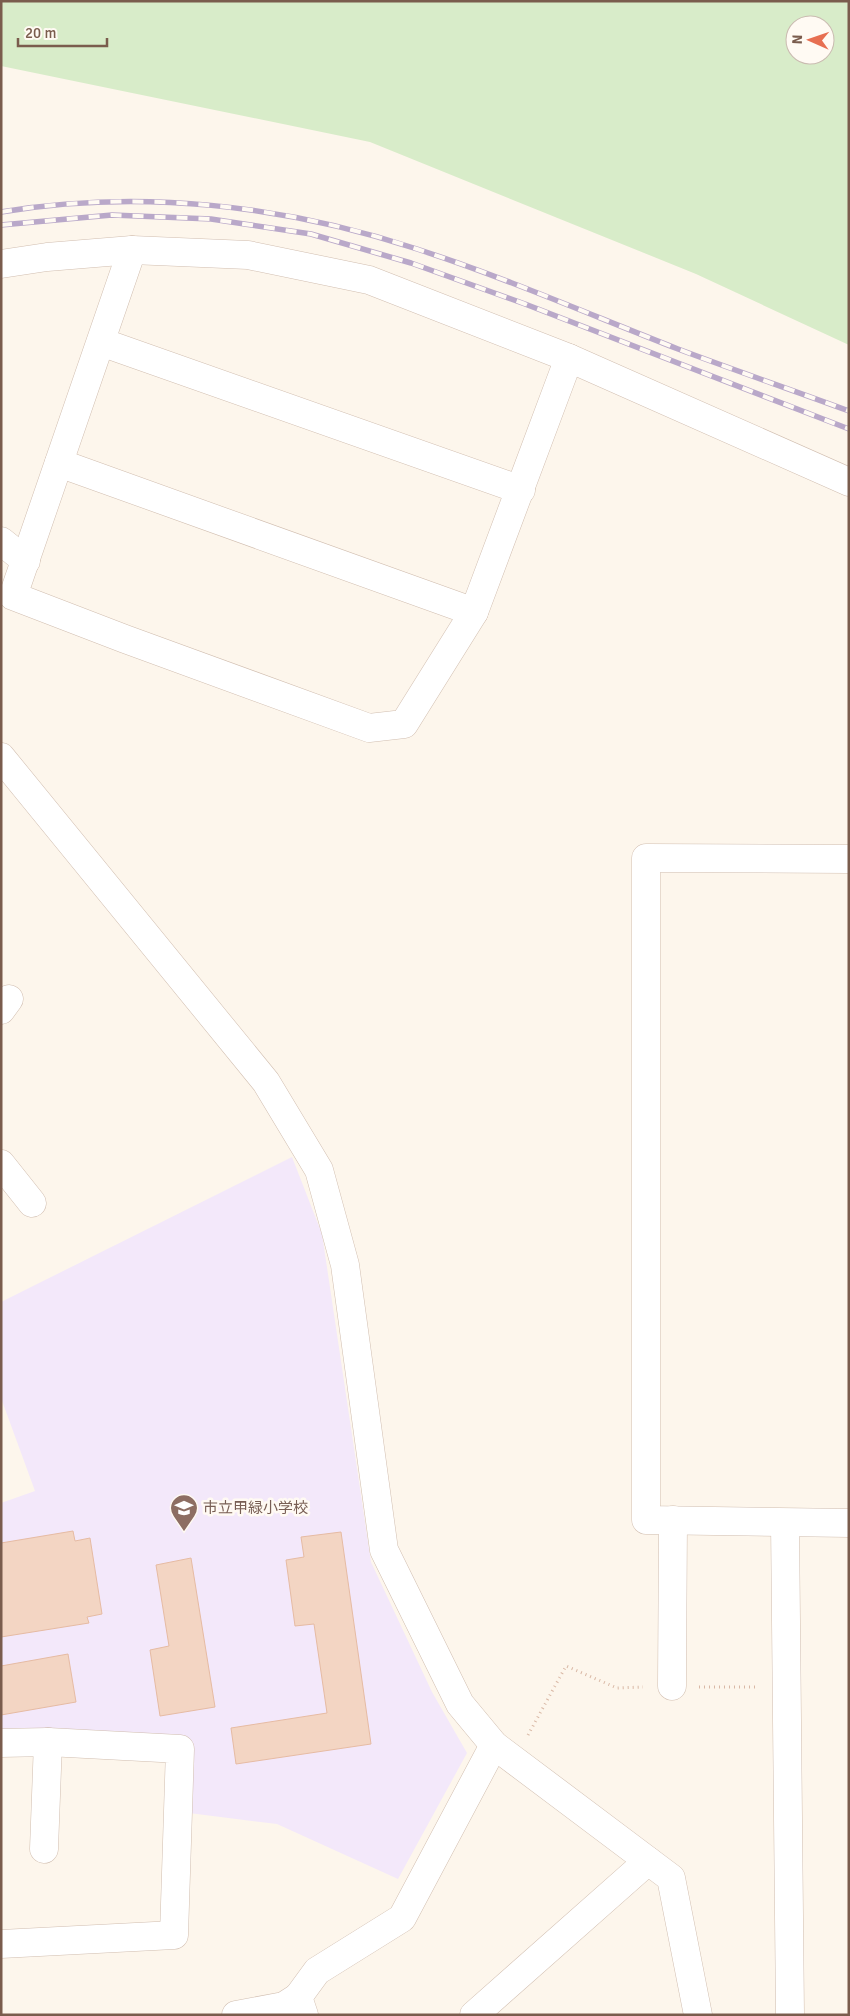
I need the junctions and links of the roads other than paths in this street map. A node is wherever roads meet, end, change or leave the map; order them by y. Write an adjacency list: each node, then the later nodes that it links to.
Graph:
1 (132, 250): 2 (street); 3 (street); 4 (street)
2 (1, 264)
3 (101, 342): 5 (street); 7 (street)
4 (569, 358): 6 (street); 7 (street)
5 (59, 463): 9 (street); 10 (street)
6 (849, 482)
7 (521, 490): 10 (street)
8 (1, 541): 9 (street)
9 (26, 561): 10 (street)
10 (474, 612)
11 (1, 757): 21 (street)
12 (849, 859): 15 (street)
13 (1, 1164): 14 (street)
14 (32, 1203)
15 (673, 1520): 16 (street); 18 (street)
16 (785, 1523): 17 (street); 29 (street)
17 (849, 1523)
18 (672, 1686)
19 (48, 1742): 20 (street); 22 (street); 24 (street)
20 (1, 1743)
21 (504, 1753): 23 (street); 25 (street)
22 (44, 1849)
23 (648, 1861): 27 (street); 28 (street)
24 (1, 1944)
25 (301, 2006): 26 (street)
26 (236, 2015)
27 (474, 2015)
28 (698, 2015)
29 (790, 2015)

